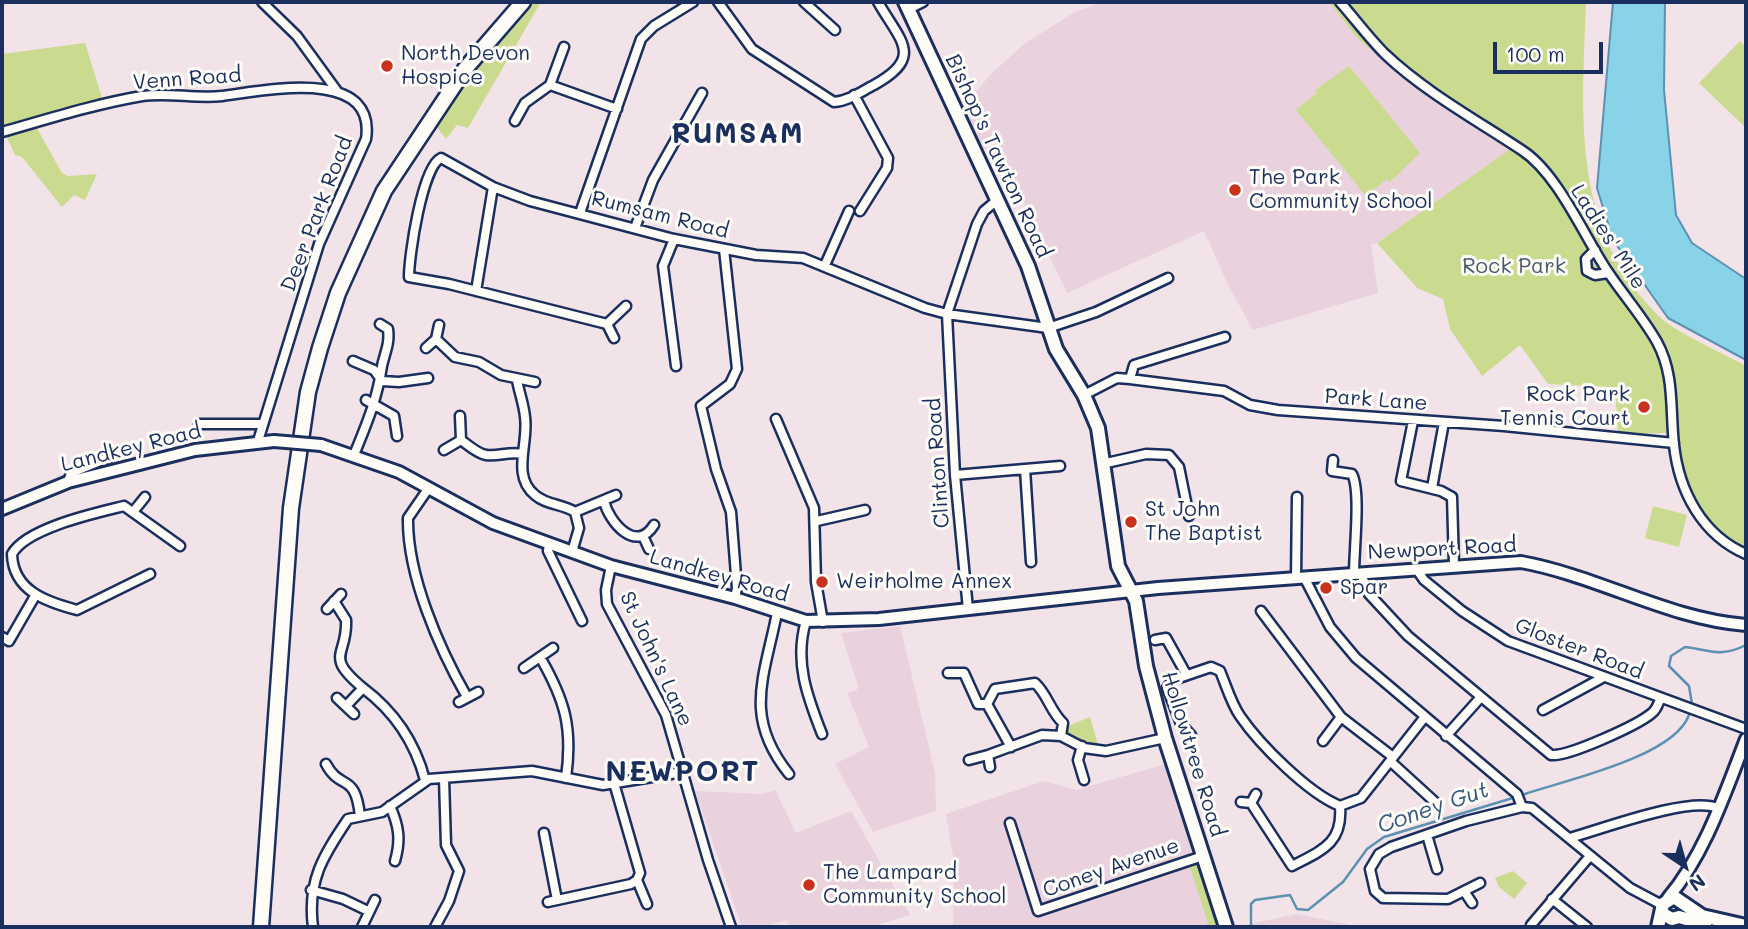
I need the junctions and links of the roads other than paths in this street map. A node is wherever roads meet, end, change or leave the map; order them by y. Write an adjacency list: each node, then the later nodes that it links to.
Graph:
1 (262, 2): 13 (street, Deer Park Road)
2 (523, 2): 180 (highway)
3 (693, 2): 16 (street)
4 (718, 2): 15 (street)
5 (804, 2): 10 (street)
6 (878, 2): 15 (street)
7 (923, 2): 9 (street)
8 (1340, 2): 27 (street, Ladies' Mile)
9 (907, 5): 20 (main road, Bishop's Tawton Road)
10 (835, 30)
11 (564, 47): 12 (street)
12 (553, 86): 16 (street); 17 (street)
13 (337, 91): 18 (street, Venn Road); 58 (street, Deer Park Road)
14 (702, 93): 24 (street)
15 (854, 95): 22 (street)
16 (617, 109): 23 (street)
17 (514, 121)
18 (2, 132)
19 (493, 187): 23 (street, Rumsam Road); 31 (street); 31 (street, Rumsam Road)
20 (996, 201): 35 (street); 39 (main road, Bishop's Tawton Road)
21 (849, 211): 28 (street)
22 (860, 211)
23 (580, 213): 24 (street, Rumsam Road)
24 (635, 228): 25 (street, Rumsam Road)
25 (674, 239): 26 (street, Rumsam Road); 45 (street)
26 (724, 249): 28 (street, Rumsam Road); 102 (street)
27 (1595, 250): 29 (street, Ladies' Mile); 29 (street)
28 (825, 265): 35 (street, Rumsam Road)
29 (1608, 273): 62 (street, Ladies' Mile)
30 (1168, 278): 39 (street)
31 (476, 291): 34 (street)
32 (558, 300): 34 (street)
33 (626, 306): 37 (street)
34 (556, 311): 37 (street)
35 (947, 314): 39 (street, Rumsam Road); 71 (street, Clinton Road)
36 (380, 324): 49 (street)
37 (607, 324): 41 (street)
38 (439, 325): 42 (street)
39 (1048, 328): 51 (main road, Bishop's Tawton Road)
40 (1225, 337): 47 (street)
41 (614, 338)
42 (436, 339): 43 (street); 48 (street)
43 (426, 348)
44 (352, 361): 49 (street)
45 (676, 366)
46 (428, 378): 49 (street)
47 (1130, 379): 51 (street, Park Lane); 55 (street, Park Lane)
48 (517, 380): 50 (street); 64 (street)
49 (383, 381): 52 (street)
50 (535, 382)
51 (1084, 394): 68 (main road, Bishop's Tawton Road)
52 (370, 402): 59 (street); 65 (street)
53 (460, 416): 60 (street)
54 (776, 419): 84 (street)
55 (1413, 421): 56 (street, Park Lane); 73 (street)
56 (1444, 422): 62 (street, Park Lane); 73 (street)
57 (198, 424): 58 (street)
58 (261, 424): 61 (street, Deer Park Road)
59 (397, 436)
60 (461, 440): 63 (street); 64 (street)
61 (258, 441): 65 (street, Landkey Road, bridge); 72 (street, Landkey Road)
62 (1674, 443): 91 (street, Ladies' Mile)
63 (444, 450)
64 (522, 454): 82 (street)
65 (355, 455): 74 (street, Landkey Road)
66 (110, 457): 72 (street)
67 (1334, 460): 97 (street)
68 (1102, 464): 83 (street); 99 (main road, Hollowtree Road)
69 (1060, 466): 70 (street)
70 (1024, 469): 71 (street); 92 (street)
71 (955, 475): 105 (street, Clinton Road)
72 (68, 482): 79 (street, Landkey Road)
73 (1432, 488): 93 (street)
74 (428, 489): 87 (street, Landkey Road); 121 (street)
75 (616, 495): 78 (street)
76 (145, 497): 81 (street)
77 (1297, 497): 98 (street)
78 (604, 501): 82 (street); 86 (street)
79 (2, 509)
80 (865, 510): 84 (street)
81 (134, 512): 88 (street); 101 (street)
82 (575, 512): 90 (street)
83 (1189, 516)
84 (817, 521): 110 (street)
85 (654, 525): 86 (street)
86 (643, 536): 89 (street)
87 (549, 543): 90 (street, Landkey Road); 108 (street)
88 (179, 549)
89 (649, 549)
90 (572, 552): 94 (street, Landkey Road)
91 (1746, 554)
92 (1031, 562)
93 (1454, 565): 95 (street, Newport Road); 111 (street, Newport Road)
94 (611, 566): 102 (street, Landkey Road); 146 (street, St John's Lane)
95 (1417, 570): 97 (street, Newport Road); 119 (street, Gloster Road)
96 (151, 573): 101 (street)
97 (1358, 574): 98 (street, Newport Road); 123 (street)
98 (1300, 577): 99 (street, Newport Road); 130 (street)
99 (1131, 591): 105 (street, Landkey Road); 136 (main road, Hollowtree Road)
100 (341, 594): 103 (street)
101 (35, 596): 112 (street)
102 (735, 598): 107 (street, Landkey Road)
103 (334, 601): 104 (street); 120 (street)
104 (327, 609)
105 (968, 609): 110 (street, Landkey Road)
106 (1261, 611): 129 (street)
107 (777, 612): 109 (street, Landkey Road); 147 (street)
108 (582, 621)
109 (806, 621): 110 (street, Landkey Road); 132 (street)
110 (823, 622)
111 (1746, 625)
112 (6, 639)
113 (1155, 640): 118 (street)
114 (553, 648): 115 (street)
115 (540, 657): 116 (street); 149 (street)
116 (524, 668)
117 (948, 673): 125 (street)
118 (1186, 674): 133 (street); 156 (street)
119 (1602, 678): 124 (street, Gloster Road); 127 (street)
120 (363, 688): 126 (street); 150 (street)
121 (478, 692)
122 (337, 698): 126 (street)
123 (1481, 698): 124 (street); 135 (street)
124 (1660, 699): 131 (street, Gloster Road)
125 (987, 704): 134 (street); 139 (street)
126 (346, 706): 128 (street)
127 (1543, 710)
128 (354, 714)
129 (1341, 716): 138 (street); 142 (street)
130 (1424, 718): 135 (street); 142 (street)
131 (1746, 729)
132 (822, 734)
133 (1191, 735)
134 (1061, 736): 139 (street); 140 (street)
135 (1446, 736): 157 (street)
136 (1165, 738): 140 (street); 164 (main road, Hollowtree Road)
137 (1746, 740): 158 (street)
138 (1323, 741)
139 (1011, 747): 141 (street)
140 (1082, 747): 151 (street)
141 (988, 755): 143 (street); 145 (street)
142 (1391, 759): 154 (street); 156 (street)
143 (969, 760)
144 (326, 764): 159 (street)
145 (990, 767)
146 (683, 772): 152 (street); 184 (street, St John's Lane)
147 (789, 774)
148 (441, 779): 149 (street); 150 (street); 183 (street)
149 (566, 779): 152 (street)
150 (425, 780): 155 (street)
151 (1084, 780)
152 (614, 783): 168 (street)
153 (1256, 794): 156 (street)
154 (1436, 803)
155 (390, 806): 159 (street); 166 (street)
156 (1340, 806)
157 (1522, 807): 162 (street); 163 (street)
158 (1717, 808): 163 (street); 177 (street)
159 (360, 816): 170 (street)
160 (1010, 823): 164 (street, Coney Avenue)
161 (544, 833): 168 (street)
162 (1427, 835): 167 (street); 171 (street)
163 (1570, 838): 165 (street)
164 (1203, 856): 185 (main road, Hollowtree Road)
165 (1590, 856): 172 (street); 177 (street)
166 (395, 862)
167 (1437, 869)
168 (637, 880): 175 (street)
169 (1479, 883): 171 (street)
170 (311, 890): 176 (street); 181 (street)
171 (1464, 891): 174 (street)
172 (1552, 899): 178 (street); 186 (street)
173 (375, 900): 176 (street)
174 (1472, 903)
175 (647, 904)
176 (368, 911): 182 (street)
177 (1672, 911): 179 (main road); 187 (main road); 188 (main road)
178 (1531, 925)
179 (1746, 926)
180 (261, 927)
181 (313, 927)
182 (362, 927)
183 (435, 927)
184 (731, 927)
185 (1226, 927)
186 (1587, 927)
187 (1658, 927)
188 (1721, 927)

